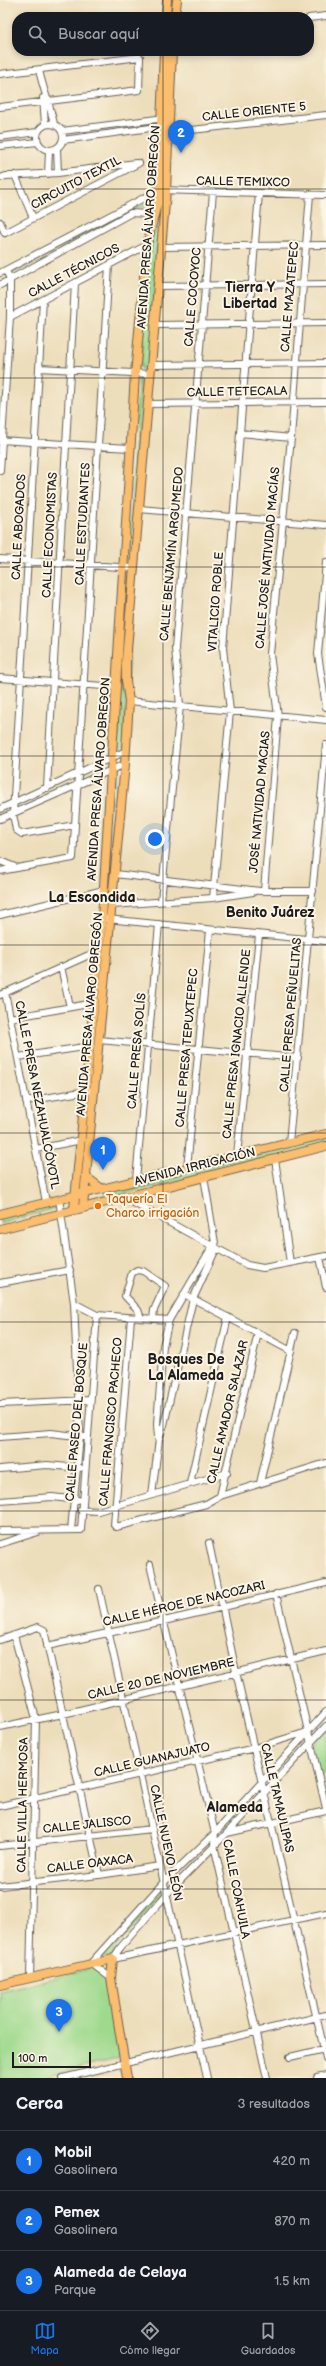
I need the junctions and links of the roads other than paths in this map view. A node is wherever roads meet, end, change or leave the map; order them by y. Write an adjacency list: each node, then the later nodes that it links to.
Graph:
1 (167, 0): 3 (main road)
2 (177, 0): 4 (main road)
3 (166, 12)
4 (176, 12)
5 (326, 16): 6 (street)
6 (314, 17)
7 (164, 56): 18 (main road, AVENIDA PRESA ÁLVARO OBREGÓN)
8 (172, 56): 18 (main road, AVENIDA PRESA ÁLVARO OBREGÓN)
9 (38, 70): 10 (street); 11 (street); 12 (street)
10 (0, 74)
11 (44, 93): 12 (street); 13 (street)
12 (49, 100): 13 (street); 17 (street)
13 (42, 101): 14 (street); 16 (street)
14 (0, 107)
15 (326, 115): 18 (street, CALLE ORIENTE 5)
16 (45, 124): 17 (street); 20 (street)
17 (54, 124): 19 (street)
18 (163, 128): 19 (street); 22 (street); 31 (main road, AVENIDA PRESA ÁLVARO OBREGÓN)
19 (62, 131): 22 (street)
20 (37, 132): 21 (street); 23 (street)
21 (0, 137)
22 (63, 140): 25 (street)
23 (38, 142): 24 (street); 26 (street)
24 (0, 146)
25 (57, 149): 26 (street); 27 (street, CIRCUITO TEXTIL)
26 (48, 150): 28 (street, CIRCUITO TEXTIL)
27 (58, 173): 28 (street, CIRCUITO TEXTIL); 38 (street, CIRCUITO TEXTIL)
28 (48, 174): 29 (street, CIRCUITO TEXTIL)
29 (15, 175): 30 (street, CIRCUITO TEXTIL); 38 (street)
30 (0, 178)
31 (163, 191): 32 (street, CALLE TEMIXCO); 36 (street); 37 (main road, AVENIDA PRESA ÁLVARO OBREGÓN); 39 (main road, AVENIDA PRESA ÁLVARO OBREGÓN)
32 (213, 192): 33 (street, CALLE TEMIXCO); 47 (street, CALLE COCOYOC)
33 (259, 193): 34 (street, CALLE TEMIXCO); 44 (street, VITALICIO ROBLE)
34 (310, 194): 35 (street, CALLE TEMIXCO); 45 (street, CALLE MAZATEPEC)
35 (326, 195)
36 (148, 196): 37 (street); 49 (street)
37 (157, 202): 39 (street); 41 (main road, AVENIDA PRESA ÁLVARO OBREGÓN)
38 (33, 218): 40 (street, CIRCUITO TEXTIL)
39 (164, 220): 46 (main road, AVENIDA PRESA ÁLVARO OBREGÓN)
40 (0, 222)
41 (151, 229): 42 (main road, AVENIDA PRESA ÁLVARO OBREGÓN); 50 (street)
42 (147, 245): 48 (street, CALLE TÉCNICOS); 73 (main road, AVENIDA PRESA ÁLVARO OBREGÓN)
43 (326, 245): 45 (street)
44 (255, 246): 45 (street); 47 (street); 55 (street, VITALICIO ROBLE)
45 (306, 246): 52 (street, CALLE MAZATEPEC)
46 (161, 247): 47 (street); 56 (main road, AVENIDA PRESA ÁLVARO OBREGÓN)
47 (208, 247): 57 (street, CALLE COCOYOC)
48 (109, 265): 51 (street, CALLE TÉCNICOS); 72 (street, CALLE ESTUDIANTES)
49 (3, 272): 50 (street)
50 (10, 280): 54 (street); 59 (street)
51 (75, 283): 58 (street, CALLE TÉCNICOS); 71 (street, CALLE ECONOMISTAS)
52 (302, 283): 53 (street); 55 (street); 61 (street, CALLE MAZATEPEC)
53 (326, 284)
54 (0, 285)
55 (252, 285): 57 (street); 63 (street, VITALICIO ROBLE)
56 (158, 286): 57 (street); 62 (main road, AVENIDA PRESA ÁLVARO OBREGÓN)
57 (205, 286): 64 (street, CALLE COCOYOC)
58 (43, 300): 59 (street, CALLE TÉCNICOS); 70 (street, CALLE ABOGADOS)
59 (10, 317): 82 (street)
60 (326, 323): 61 (street)
61 (299, 324): 63 (street); 67 (street, CALLE MAZATEPEC)
62 (155, 325): 64 (street); 68 (main road, AVENIDA PRESA ÁLVARO OBREGÓN)
63 (249, 325): 64 (street); 66 (street, VITALICIO ROBLE)
64 (202, 326): 69 (street, CALLE COCOYOC)
65 (326, 363): 67 (street)
66 (246, 364): 67 (street); 69 (street); 76 (street, VITALICIO ROBLE)
67 (296, 364): 77 (street, CALLE MAZATEPEC)
68 (152, 365): 69 (street); 74 (main road, AVENIDA PRESA ÁLVARO OBREGÓN)
69 (198, 365): 79 (street, CALLE COCOYOC)
70 (39, 368): 71 (street); 83 (street, CALLE ABOGADOS)
71 (70, 370): 72 (street); 84 (street, CALLE ECONOMISTAS)
72 (103, 372): 73 (street); 85 (street, CALLE ESTUDIANTES)
73 (135, 374): 74 (street); 86 (main road, AVENIDA PRESA ÁLVARO OBREGON)
74 (151, 374): 78 (main road, AVENIDA PRESA ÁLVARO OBREGÓN)
75 (326, 402): 77 (street, CALLE TETECALA)
76 (242, 403): 77 (street, CALLE TETECALA); 79 (street, CALLE TETECALA); 80 (street, VITALICIO ROBLE)
77 (293, 403): 81 (street, CALLE JOSÉ NATIVIDAD MACÍAS)
78 (148, 404): 79 (street, CALLE TETECALA); 88 (main road, AVENIDA PRESA ÁLVARO OBREGÓN)
79 (195, 404): 89 (street, CALLE BENJAMÍN ARGUMEDO)
80 (240, 433): 81 (street); 90 (street, VITALICIO ROBLE)
81 (291, 438): 91 (street, CALLE JOSÉ NATIVIDAD MACÍAS)
82 (1, 439): 83 (street); 87 (street)
83 (35, 441): 84 (street); 94 (street, CALLE ABOGADOS)
84 (66, 443): 85 (street); 96 (street, CALLE ECONOMISTAS)
85 (98, 446): 86 (street); 97 (street, CALLE ESTUDIANTES)
86 (129, 448): 98 (main road, AVENIDA PRESA ÁLVARO OBREGON)
87 (0, 471)
88 (139, 509): 89 (street); 99 (main road, AVENIDA PRESA ÁLVARO OBREGON)
89 (186, 513): 90 (street); 106 (street, CALLE BENJAMÍN ARGUMEDO)
90 (233, 516): 91 (street); 108 (street, VITALICIO ROBLE)
91 (283, 520): 92 (street); 109 (street, CALLE JOSÉ NATIVIDAD MACÍAS)
92 (326, 525)
93 (0, 559): 94 (street)
94 (28, 561): 96 (street); 101 (street, CALLE ABOGADOS)
95 (326, 562): 107 (street)
96 (60, 564): 97 (street); 102 (street, CALLE ECONOMISTAS)
97 (92, 566): 98 (street); 103 (street, CALLE ESTUDIANTES)
98 (124, 568): 99 (street); 104 (main road, AVENIDA PRESA ÁLVARO OBREGON)
99 (134, 568): 105 (main road, AVENIDA PRESA ÁLVARO OBREGON)
100 (0, 678): 101 (street)
101 (21, 679): 102 (street); 119 (street, CALLE ABOGADOS)
102 (53, 682): 103 (street); 118 (street, CALLE ECONOMISTAS)
103 (85, 684): 104 (street); 116 (street, CALLE ESTUDIANTES)
104 (116, 687): 113 (main road, AVENIDA PRESA ÁLVARO OBREGON)
105 (129, 701): 106 (street); 112 (main road, AVENIDA PRESA ÁLVARO OBREGON)
106 (180, 706): 108 (street); 129 (street, CALLE BENJAMÍN ARGUMEDO)
107 (326, 707)
108 (230, 711): 109 (street); 130 (street, VITALICIO ROBLE)
109 (278, 716): 110 (street); 132 (street, JOSÉ NATIVIDAD MACIAS)
110 (326, 720)
111 (326, 745): 133 (street, CALLE PRESA PEÑUELITAS)
112 (126, 751): 113 (street); 114 (main road, AVENIDA PRESA ÁLVARO OBREGON)
113 (113, 757): 115 (main road, AVENIDA PRESA ÁLVARO OBREGON); 116 (street)
114 (125, 764): 115 (street); 123 (main road, AVENIDA PRESA ÁLVARO OBREGON)
115 (112, 770): 117 (street); 131 (main road, AVENIDA PRESA ÁLVARO OBREGON)
116 (79, 773): 117 (street, CALLE ESTUDIANTES); 118 (street)
117 (78, 785): 121 (street); 124 (street, CALLE ESTUDIANTES)
118 (47, 788): 119 (street)
119 (14, 803): 120 (street); 121 (street, CALLE ABOGADOS)
120 (0, 809)
121 (13, 814): 122 (street); 124 (street)
122 (0, 819)
123 (120, 824): 128 (main road, AVENIDA PRESA ÁLVARO OBREGÓN)
124 (75, 825): 126 (street, CALLE ESTUDIANTES)
125 (0, 861): 126 (street)
126 (18, 867): 127 (street)
127 (0, 871)
128 (115, 874): 129 (street); 136 (main road, AVENIDA PRESA ÁLVARO OBREGÓN)
129 (165, 879): 130 (street); 135 (street, CALLE BENJAMÍN ARGUMEDO)
130 (214, 884): 132 (street); 134 (street, VITALICIO ROBLE)
131 (104, 890): 137 (street); 138 (main road, AVENIDA PRESA ÁLVARO OBREGON)
132 (262, 891): 133 (street); 134 (street)
133 (313, 891): 142 (street, CALLE PRESA PEÑUELITAS)
134 (213, 898): 135 (street)
135 (161, 901): 136 (street)
136 (112, 905): 138 (main road, AVENIDA PRESA ÁLVARO OBREGÓN)
137 (0, 915)
138 (106, 919): 139 (street); 144 (main road, AVENIDA PRESA ÁLVARO OBREGON); 150 (main road, AVENIDA PRESA ÁLVARO OBREGÓN)
139 (159, 924): 140 (street); 151 (street, CALLE PRESA SOLÍS)
140 (210, 930): 141 (street); 153 (street, CALLE PRESA TEPUXTEPEC)
141 (258, 934): 142 (street); 154 (street, CALLE PRESA IGNACIO ALLENDE)
142 (309, 939): 143 (street); 156 (street, CALLE PRESA PEÑUELITAS)
143 (326, 941)
144 (100, 950): 145 (street); 147 (main road, AVENIDA PRESA ÁLVARO OBREGON)
145 (61, 967): 146 (street); 148 (street)
146 (2, 993): 149 (street, CALLE PRESA NEZAHUALCÓYOTL)
147 (94, 1003): 148 (street); 152 (main road, AVENIDA PRESA ÁLVARO OBREGON)
148 (70, 1007): 149 (street)
149 (10, 1018): 155 (street, CALLE PRESA NEZAHUALCÓYOTL)
150 (99, 1040): 151 (street); 157 (main road, AVENIDA PRESA ÁLVARO OBREGÓN)
151 (148, 1043): 153 (street); 169 (street, CALLE PRESA SOLÍS)
152 (91, 1046): 155 (street); 157 (main road, AVENIDA PRESA ÁLVARO OBREGON)
153 (198, 1048): 154 (street); 166 (street, CALLE PRESA TEPUXTEPEC)
154 (248, 1053): 156 (street); 164 (street, CALLE PRESA IGNACIO ALLENDE)
155 (18, 1057): 158 (street, CALLE PRESA NEZAHUALCÓYOTL)
156 (298, 1058): 161 (street, CALLE PRESA PEÑUELITAS)
157 (90, 1090): 158 (street); 160 (main road, AVENIDA PRESA ÁLVARO OBREGON); 167 (main road, AVENIDA PRESA ÁLVARO OBREGÓN)
158 (26, 1101): 163 (street, CALLE PRESA NEZAHUALCÓYOTL)
159 (326, 1134): 161 (main road, AVENIDA IRRIGACIÓN)
160 (82, 1140): 163 (street); 172 (main road, AVENIDA PRESA ÁLVARO OBREGON)
161 (289, 1143): 164 (main road, AVENIDA IRRIGACIÓN)
162 (326, 1146): 165 (main road, AVENIDA IRRIGACIÓN)
163 (36, 1149): 175 (street, CALLE PRESA NEZAHUALCÓYOTL)
164 (237, 1156): 166 (main road, AVENIDA IRRIGACIÓN)
165 (276, 1159): 168 (main road, AVENIDA IRRIGACIÓN); 183 (street)
166 (187, 1168): 169 (main road, AVENIDA IRRIGACIÓN)
167 (86, 1177): 170 (main road); 171 (main road, AVENIDA PRESA ÁLVARO OBREGÓN)
168 (204, 1177): 173 (main road, AVENIDA IRRIGACIÓN); 181 (street)
169 (136, 1180): 170 (main road, AVENIDA IRRIGACIÓN)
170 (102, 1188): 171 (main road, AVENIDA IRRIGACIÓN)
171 (84, 1193): 172 (main road, AVENIDA IRRIGACIÓN); 176 (main road, AVENIDA PRESA ÁLVARO OBREGÓN)
172 (76, 1195): 174 (main road, AVENIDA IRRIGACIÓN); 177 (main road, AVENIDA PRESA ÁLVARO OBREGON)
173 (123, 1197): 176 (main road, AVENIDA IRRIGACIÓN); 181 (street)
174 (59, 1199): 175 (main road, AVENIDA IRRIGACIÓN); 178 (street, CALLE PASEO DEL BOSQUE)
175 (46, 1202): 179 (main road, AVENIDA IRRIGACIÓN)
176 (83, 1207): 177 (main road, AVENIDA IRRIGACIÓN)
177 (74, 1209): 178 (main road, AVENIDA IRRIGACIÓN)
178 (62, 1212): 180 (main road, AVENIDA IRRIGACIÓN); 184 (street, CALLE PASEO DEL BOSQUE)
179 (0, 1214)
180 (0, 1229)
181 (214, 1246): 183 (street); 187 (street); 188 (street)
182 (323, 1257): 183 (street); 186 (street)
183 (290, 1263)
184 (70, 1270): 185 (street); 189 (street, CALLE PASEO DEL BOSQUE)
185 (0, 1283)
186 (326, 1287)
187 (184, 1294): 188 (street); 195 (street)
188 (193, 1299): 191 (street); 204 (street)
189 (74, 1303): 190 (street); 199 (street, CALLE PASEO DEL BOSQUE)
190 (97, 1316): 192 (street); 200 (street, CALLE PASEO DEL BOSQUE)
191 (228, 1317): 196 (street); 210 (street)
192 (131, 1318): 193 (street); 217 (street, CALLE FRANCISCO PACHECO)
193 (141, 1318): 194 (street); 194 (street)
194 (154, 1319): 195 (street)
195 (169, 1320): 204 (street)
196 (258, 1333): 198 (street); 209 (street, CALLE AMADOR SALAZAR)
197 (295, 1333): 198 (street)
198 (291, 1351): 211 (street)
199 (78, 1400): 200 (street); 201 (street); 203 (street, CALLE PASEO DEL BOSQUE)
200 (90, 1400): 203 (street, CALLE PASEO DEL BOSQUE)
201 (0, 1404)
202 (0, 1437): 203 (street)
203 (84, 1437): 206 (street, CALLE PASEO DEL BOSQUE); 207 (street, CALLE PASEO DEL BOSQUE)
204 (158, 1439): 212 (street)
205 (326, 1463): 211 (street)
206 (77, 1468): 207 (street); 208 (street); 214 (street, CALLE PASEO DEL BOSQUE)
207 (84, 1468): 216 (street, CALLE PASEO DEL BOSQUE)
208 (0, 1469)
209 (227, 1472): 210 (street); 213 (street, CALLE AMADOR SALAZAR)
210 (190, 1483): 212 (street)
211 (260, 1483): 213 (street)
212 (152, 1495): 217 (street)
213 (220, 1496): 217 (street, CALLE FRANCISCO PACHECO)
214 (74, 1499): 215 (street); 216 (street); 220 (street, CALLE PASEO DEL BOSQUE)
215 (0, 1500)
216 (82, 1501): 218 (street, CALLE PASEO DEL BOSQUE)
217 (116, 1506): 218 (street)
218 (81, 1510): 220 (street, CALLE PASEO DEL BOSQUE)
219 (47, 1529): 220 (street); 221 (street); 223 (street)
220 (71, 1530)
221 (0, 1531)
222 (209, 1543): 228 (street, CALLE TAMAULIPAS)
223 (0, 1544)
224 (150, 1565): 229 (street, CALLE COAHUILA)
225 (326, 1583): 227 (street, CALLE HÉROE DE NACOZARI)
226 (98, 1589): 230 (street, CALLE NUEVO LEÓN)
227 (276, 1594): 228 (street, CALLE HÉROE DE NACOZARI); 235 (street)
228 (222, 1608): 229 (street, CALLE HÉROE DE NACOZARI); 236 (street, CALLE TAMAULIPAS)
229 (164, 1621): 230 (street, CALLE HÉROE DE NACOZARI); 237 (street, CALLE COAHUILA)
230 (108, 1633): 233 (street, CALLE HÉROE DE NACOZARI); 238 (street, CALLE NUEVO LEÓN)
231 (14, 1635): 232 (street); 233 (street); 241 (street, CALLE VILLA HERMOSA)
232 (0, 1640)
233 (47, 1646): 240 (street)
234 (326, 1651): 235 (street, CALLE 20 DE NOVIEMBRE)
235 (292, 1659): 236 (street, CALLE 20 DE NOVIEMBRE); 244 (street)
236 (236, 1672): 237 (street, CALLE 20 DE NOVIEMBRE); 246 (street, CALLE TAMAULIPAS)
237 (180, 1686): 238 (street, CALLE 20 DE NOVIEMBRE); 247 (street, CALLE COAHUILA)
238 (123, 1699): 240 (street, CALLE 20 DE NOVIEMBRE); 248 (street, CALLE NUEVO LEÓN)
239 (326, 1712): 244 (street)
240 (63, 1714): 241 (street, CALLE 20 DE NOVIEMBRE); 250 (street)
241 (36, 1719): 243 (street, CALLE 20 DE NOVIEMBRE); 252 (street, CALLE VILLA HERMOSA)
242 (326, 1726): 245 (street)
243 (0, 1727)
244 (308, 1732): 245 (street); 246 (street, CALLE GUANAJUATO); 249 (street)
245 (310, 1743): 251 (street); 254 (street)
246 (255, 1748): 247 (street, CALLE GUANAJUATO); 249 (street, CALLE TAMAULIPAS)
247 (198, 1761): 248 (street, CALLE GUANAJUATO); 257 (street, CALLE COAHUILA)
248 (140, 1774): 250 (street, CALLE GUANAJUATO); 256 (street, CALLE NUEVO LEÓN)
249 (262, 1781): 251 (street, CALLE TAMAULIPAS); 257 (street)
250 (80, 1788): 252 (street, CALLE GUANAJUATO); 259 (street)
251 (265, 1792): 255 (street, CALLE TAMAULIPAS); 258 (street)
252 (34, 1798): 253 (street, CALLE GUANAJUATO); 260 (street, CALLE VILLA HERMOSA)
253 (0, 1806)
254 (326, 1810): 255 (street)
255 (272, 1823): 258 (street); 270 (street, CALLE TAMAULIPAS)
256 (152, 1830): 259 (street, CALLE JALISCO); 263 (street, CALLE NUEVO LEÓN)
257 (215, 1833): 261 (street, CALLE COAHUILA); 266 (street)
258 (227, 1833): 261 (street)
259 (91, 1836): 260 (street, CALLE JALISCO); 264 (street)
260 (33, 1842): 262 (street, CALLE JALISCO); 265 (street, CALLE VILLA HERMOSA)
261 (214, 1845): 268 (street); 271 (street, CALLE COAHUILA)
262 (0, 1846)
263 (160, 1866): 264 (street, CALLE OAXACA); 266 (street, CALLE NUEVO LEÓN)
264 (99, 1875): 265 (street, CALLE OAXACA)
265 (32, 1882): 267 (street, CALLE OAXACA); 275 (street, CALLE VILLA HERMOSA)
266 (163, 1882): 268 (street, CALLE NUEVO LEÓN); 274 (street)
267 (0, 1886)
268 (166, 1895): 272 (street, CALLE NUEVO LEÓN); 273 (street)
269 (326, 1913): 270 (street)
270 (293, 1920): 271 (street); 279 (street, CALLE TAMAULIPAS)
271 (234, 1934): 272 (street); 280 (street, CALLE COAHUILA)
272 (178, 1947): 273 (street); 281 (street, CALLE NUEVO LEÓN)
273 (113, 1960): 274 (main road); 276 (main road)
274 (91, 1963): 275 (main road); 276 (street)
275 (30, 1978): 277 (main road)
276 (111, 1978): 283 (main road)
277 (0, 1984)
278 (326, 2015): 279 (street)
279 (317, 2018): 280 (street); 282 (street, CALLE TAMAULIPAS)
280 (256, 2032): 281 (street); 292 (street, CALLE COAHUILA)
281 (200, 2046): 286 (street); 291 (street, CALLE NUEVO LEÓN)
282 (324, 2049): 284 (street); 285 (street, CALLE TAMAULIPAS)
283 (124, 2053): 286 (main road); 287 (street)
284 (290, 2057)
285 (326, 2058)
286 (125, 2063): 287 (street); 290 (main road)
287 (112, 2066): 289 (street)
288 (326, 2076): 293 (street)
289 (63, 2078)
290 (127, 2078)
291 (207, 2078)
292 (267, 2078)
293 (317, 2078)

